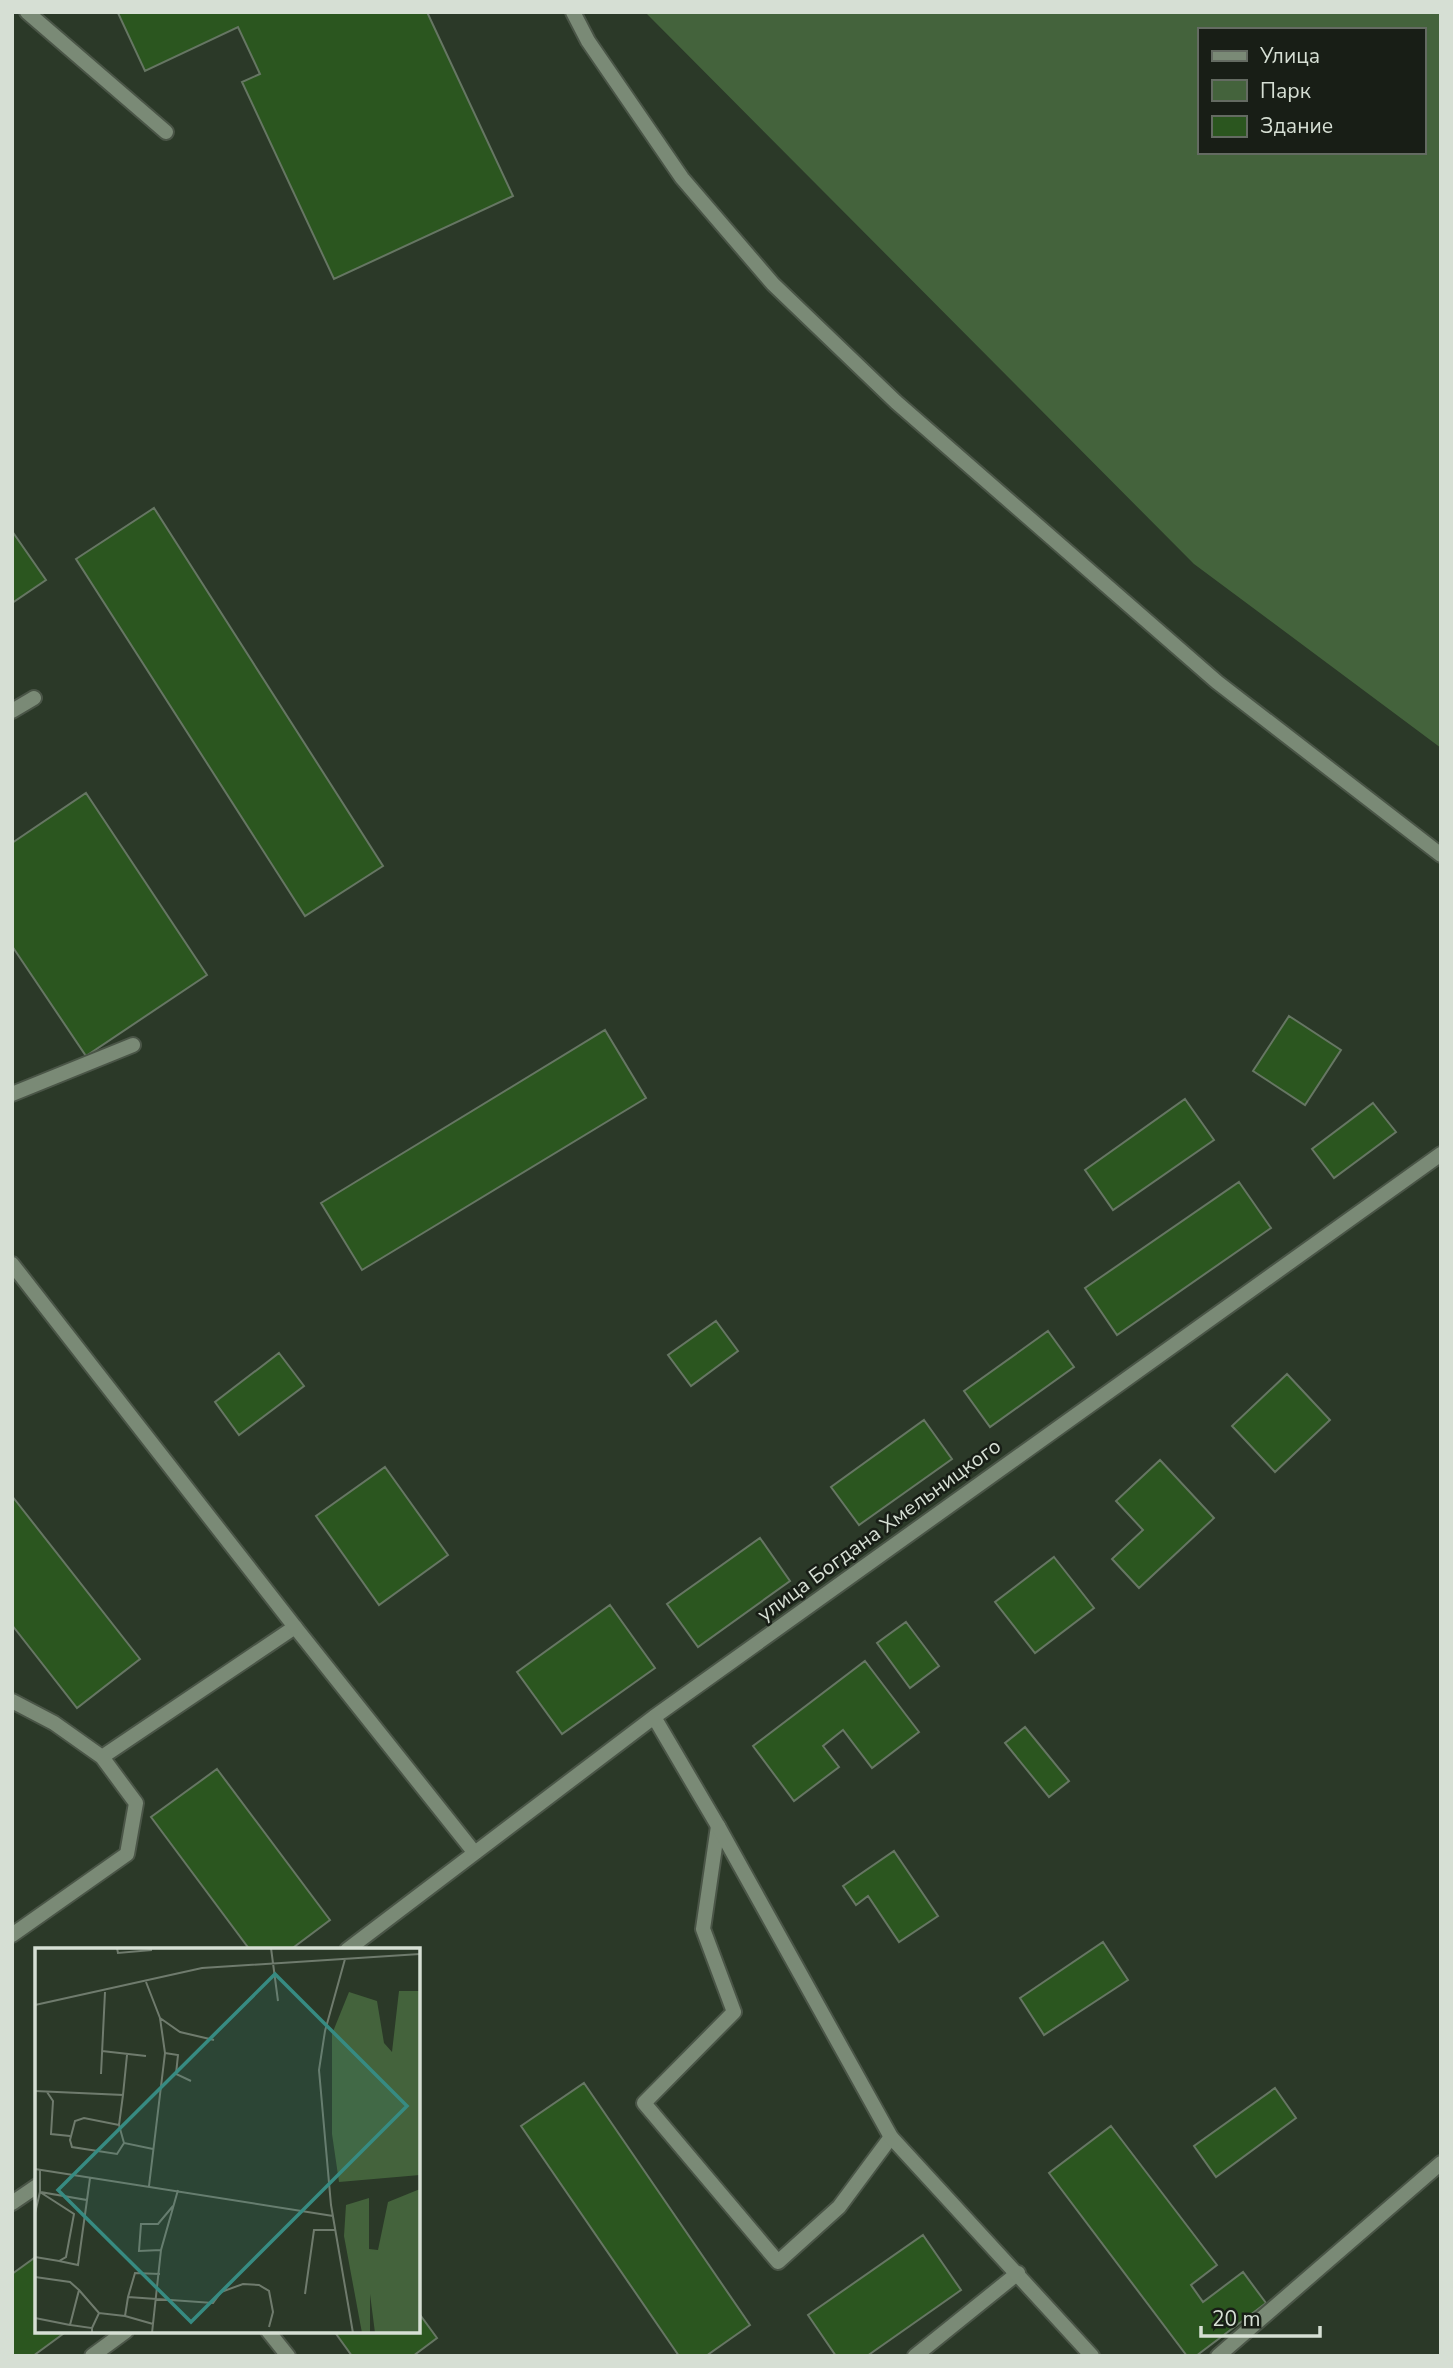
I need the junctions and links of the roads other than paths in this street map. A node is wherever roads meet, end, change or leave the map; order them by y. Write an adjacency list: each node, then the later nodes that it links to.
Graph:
1 (27, 12): 3 (street)
2 (573, 12): 6 (street)
3 (166, 132)
4 (34, 698): 5 (street)
5 (12, 711)
6 (1441, 855)
7 (133, 1045): 8 (street)
8 (12, 1094)
9 (1441, 1154): 13 (street, улица Богдана Хмельницкого)
10 (12, 1264): 11 (street)
11 (295, 1627): 14 (street); 16 (street)
12 (12, 1702): 14 (street)
13 (654, 1717): 15 (street); 16 (street, улица Богдана Хмельницкого)
14 (102, 1757): 17 (street)
15 (718, 1826): 19 (street); 19 (street)
16 (474, 1852): 18 (street, улица Богдана Хмельницкого)
17 (12, 1935)
18 (350, 1948)
19 (891, 2137): 23 (street)
20 (1441, 2162): 30 (street)
21 (35, 2187): 22 (street)
22 (12, 2203)
23 (1018, 2273): 28 (street); 29 (street)
24 (123, 2333): 26 (street)
25 (270, 2333): 27 (street)
26 (92, 2356)
27 (288, 2356)
28 (915, 2356)
29 (1092, 2356)
30 (1218, 2356)

